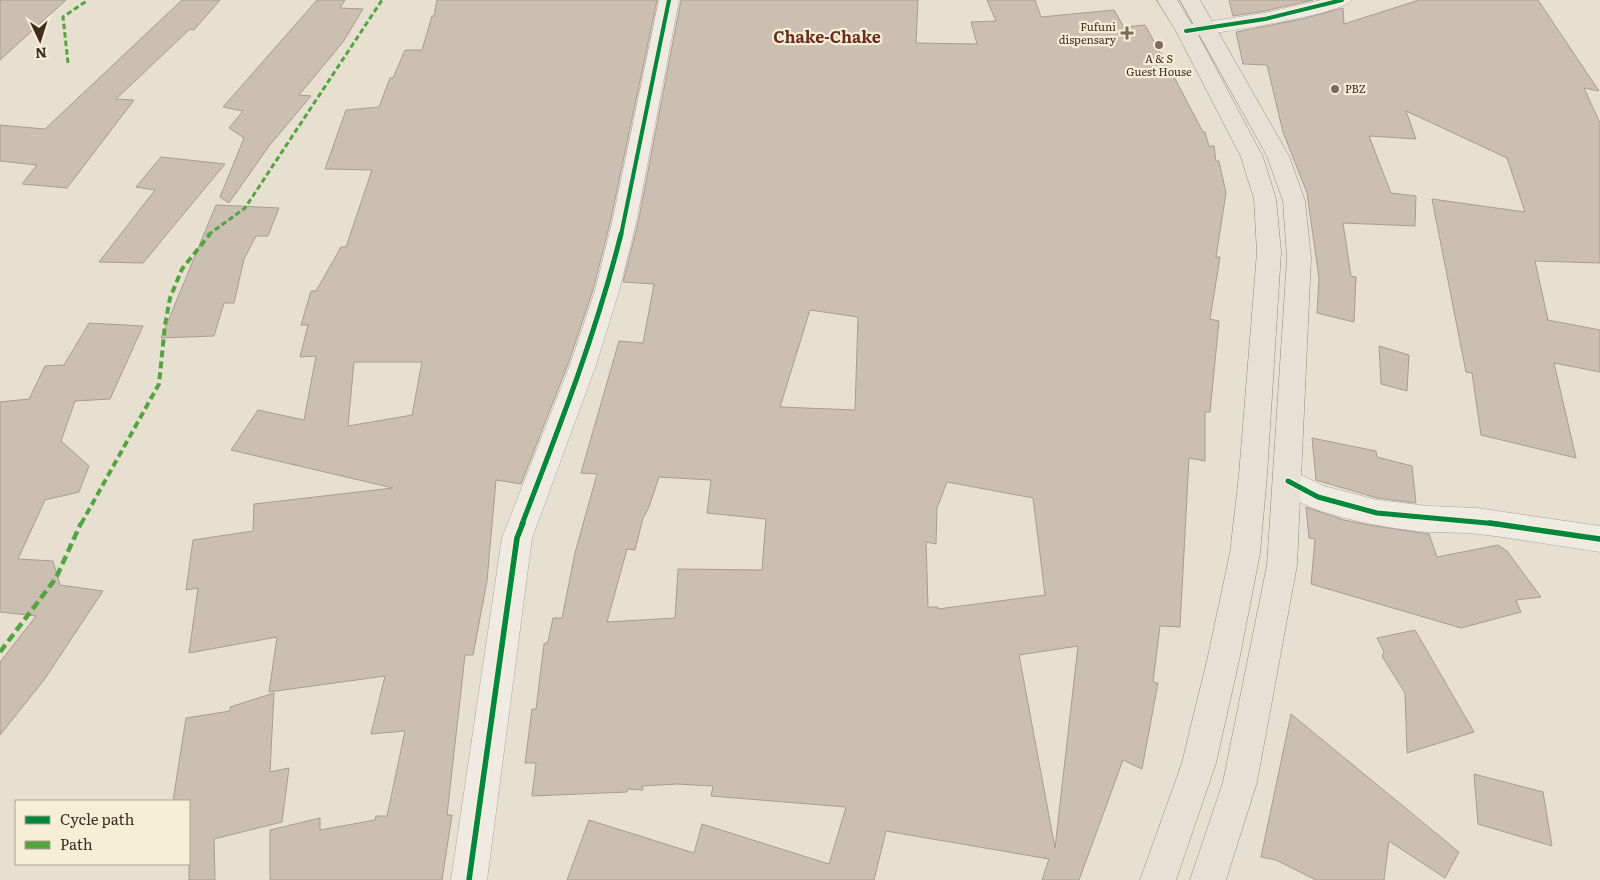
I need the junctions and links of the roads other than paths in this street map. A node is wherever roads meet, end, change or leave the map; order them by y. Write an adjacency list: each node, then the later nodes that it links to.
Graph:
1 (670, 0): 7 (street)
2 (1290, 0): 4 (street)
3 (1342, 0): 4 (street)
4 (1188, 14): 5 (main road); 8 (main road)
5 (1288, 481): 6 (street); 9 (main road)
6 (1600, 539)
7 (469, 880)
8 (1158, 880)
9 (1208, 880)

